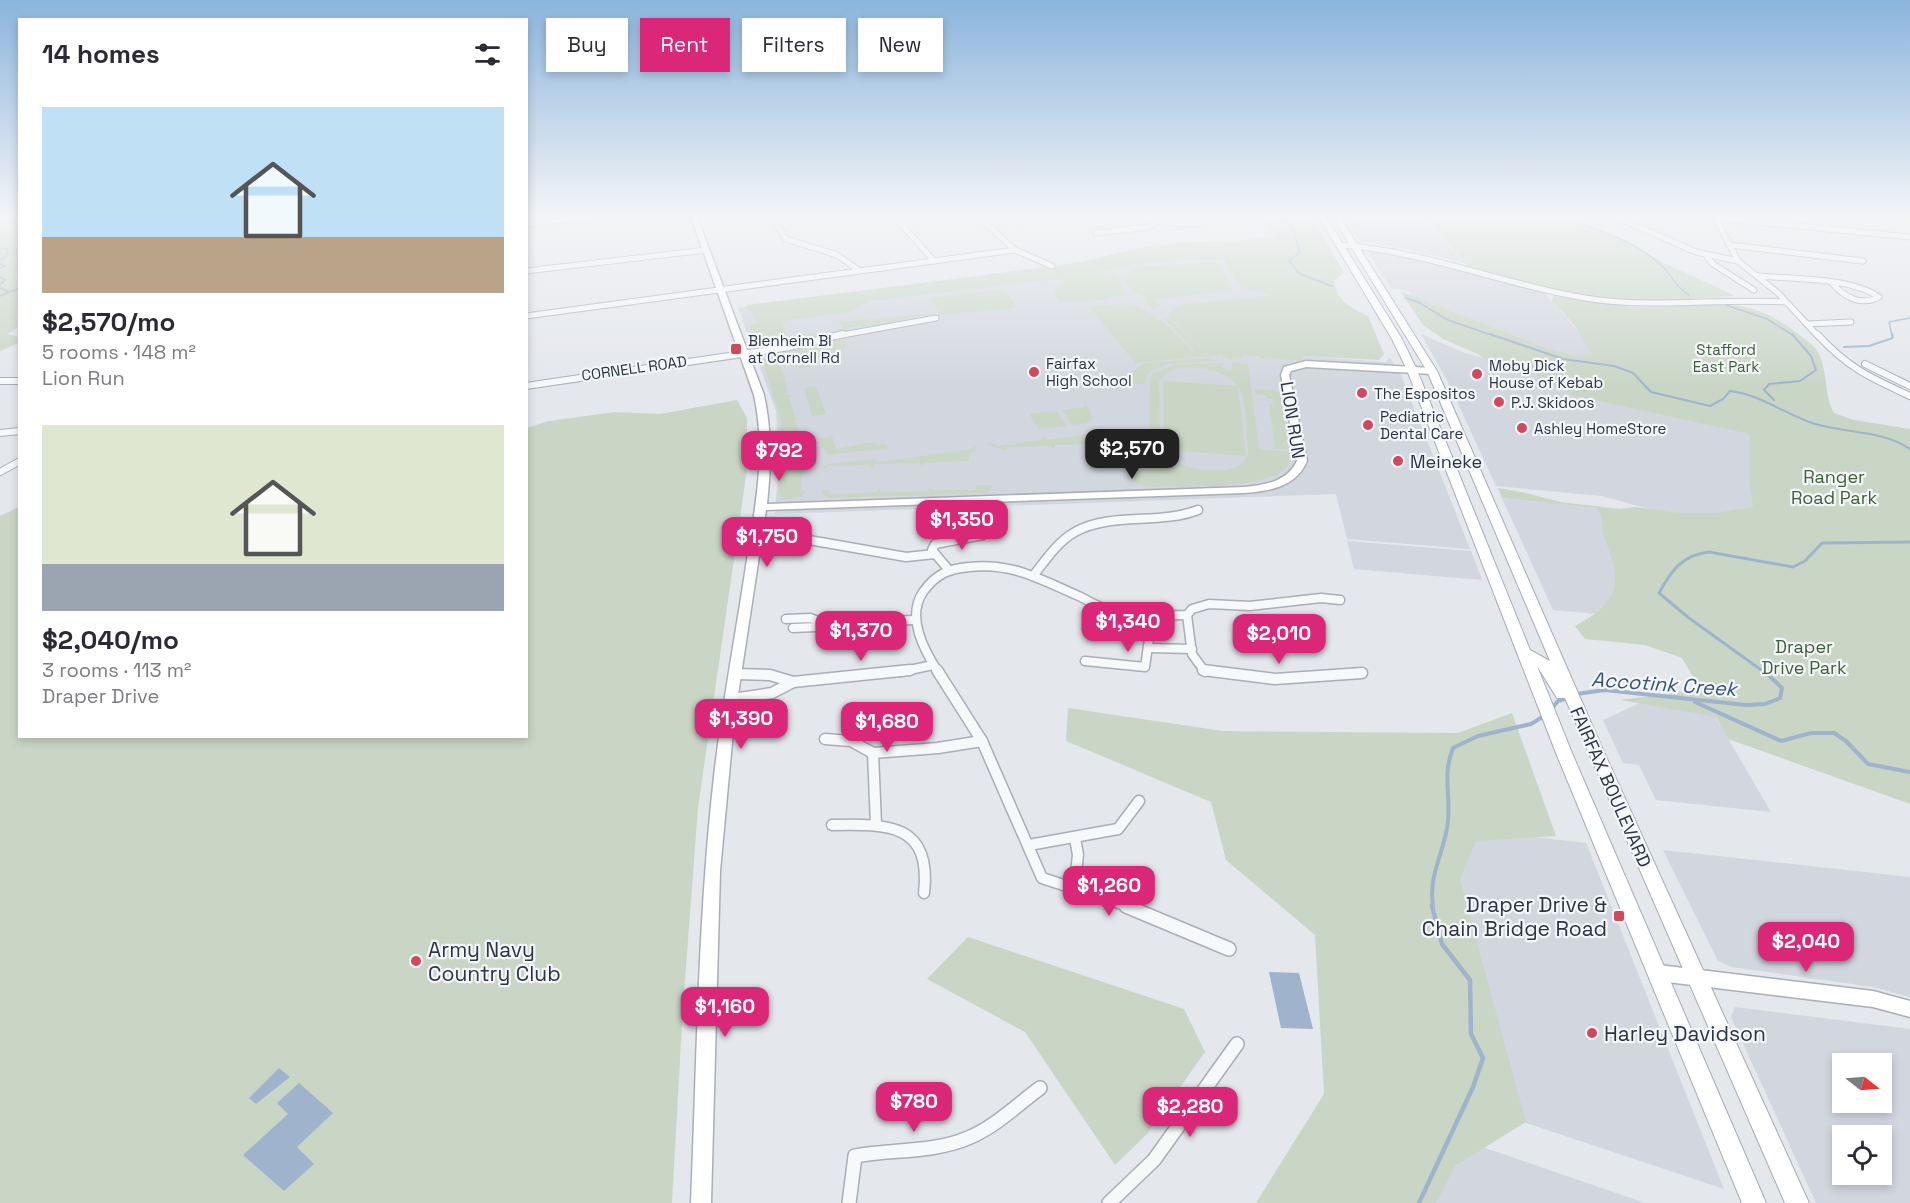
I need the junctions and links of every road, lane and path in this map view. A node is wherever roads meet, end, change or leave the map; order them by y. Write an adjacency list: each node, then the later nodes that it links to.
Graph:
1 (714, 273): 10 (main road)
2 (844, 273): 10 (street)
3 (1357, 273): 19 (main road, FAIRFAX BOULEVARD)
4 (1373, 273): 20 (main road)
5 (1485, 273): 12 (street)
6 (1727, 273): 11 (street)
7 (1753, 273): 8 (street)
8 (1756, 276): 9 (street); 12 (street)
9 (1833, 284): 9 (street)
10 (720, 290): 13 (street); 17 (main road)
11 (1754, 290)
12 (1786, 302): 16 (street)
13 (528, 316)
14 (936, 318): 17 (street, CORNELL ROAD)
15 (1851, 322): 16 (street)
16 (1807, 324): 25 (street)
17 (743, 353): 23 (street, CORNELL ROAD); 30 (main road)
18 (1865, 364): 24 (street)
19 (1412, 370): 20 (main road, LION RUN); 30 (main road, LION RUN); 37 (main road, FAIRFAX BOULEVARD)
20 (1432, 371): 38 (main road)
21 (0, 381): 22 (street)
22 (18, 381)
23 (528, 386)
24 (1910, 386)
25 (1910, 396)
26 (18, 431): 27 (street)
27 (0, 434)
28 (18, 462): 29 (street)
29 (0, 472)
30 (761, 507): 53 (main road)
31 (1198, 510): 36 (street)
32 (983, 535): 34 (street)
33 (808, 540): 34 (street)
34 (935, 554): 35 (street)
35 (948, 569): 36 (street); 43 (street)
36 (1033, 576): 40 (street)
37 (1501, 593): 38 (main road); 48 (main road, FAIRFAX BOULEVARD)
38 (1529, 595): 51 (main road)
39 (1340, 600): 41 (street)
40 (1146, 615): 41 (street); 46 (street)
41 (1187, 615): 47 (street)
42 (786, 619): 44 (street)
43 (915, 620): 44 (street); 50 (street)
44 (824, 623): 45 (street)
45 (793, 628)
46 (1149, 648): 47 (street); 49 (street)
47 (1192, 649): 52 (street)
48 (1525, 653): 51 (main road); 67 (main road, FAIRFAX BOULEVARD)
49 (1085, 661)
50 (933, 665): 54 (street); 57 (street)
51 (1554, 668): 68 (main road, FAIRFAX BOULEVARD)
52 (1362, 673)
53 (735, 674): 54 (street); 55 (main road)
54 (793, 682): 55 (street)
55 (732, 699): 72 (main road)
56 (825, 739): 58 (street)
57 (982, 741): 58 (street); 63 (street)
58 (873, 753): 61 (street)
59 (1139, 801): 62 (street)
60 (832, 825): 61 (street)
61 (876, 825): 65 (street)
62 (1075, 838): 63 (street); 64 (street)
63 (1029, 845): 64 (street)
64 (1074, 890): 66 (street)
65 (924, 893)
66 (1229, 949)
67 (1659, 973): 68 (main road); 75 (main road, FAIRFAX BOULEVARD)
68 (1694, 977): 69 (main road); 76 (main road, FAIRFAX BOULEVARD)
69 (1910, 1009)
70 (1237, 1044): 74 (street)
71 (1040, 1088): 73 (street)
72 (701, 1203)
73 (849, 1203)
74 (1109, 1203)
75 (1754, 1203)
76 (1797, 1203)

